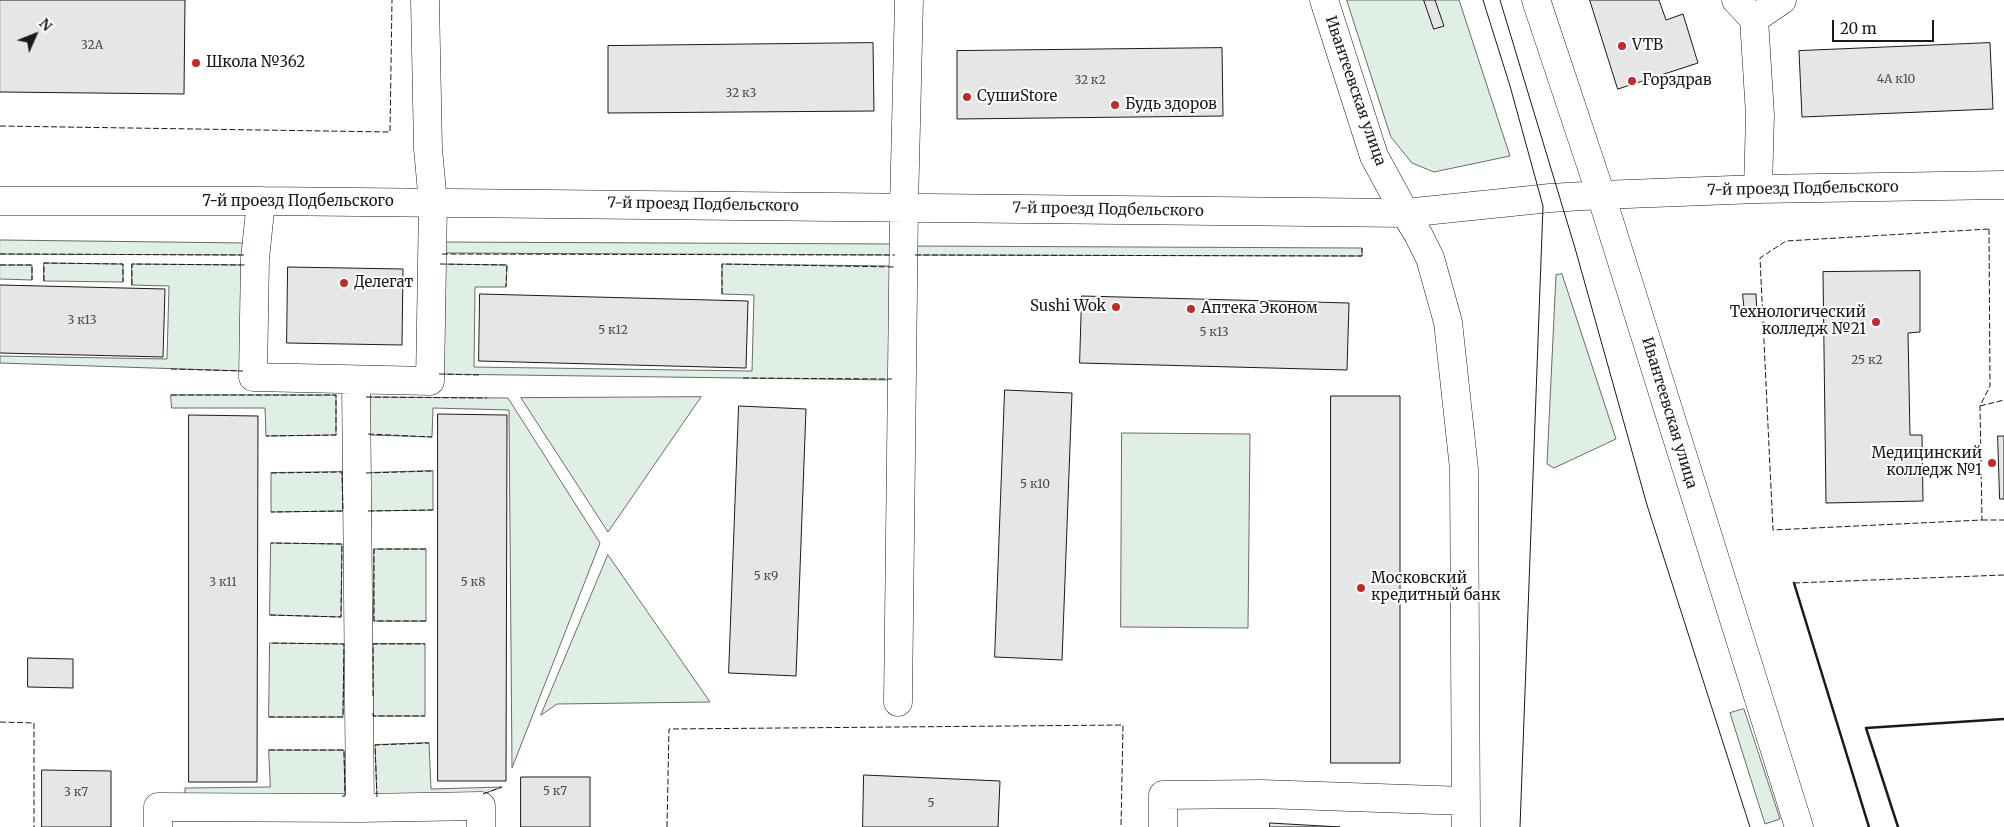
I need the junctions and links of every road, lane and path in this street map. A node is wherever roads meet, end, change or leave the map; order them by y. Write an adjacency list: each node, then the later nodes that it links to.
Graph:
1 (425, 0): 12 (street)
2 (909, 0): 13 (street)
3 (1324, 0): 14 (street, Ивантеевская улица)
4 (1536, 0): 9 (street, Ивантеевская улица)
5 (1782, 0): 6 (street)
6 (1745, 9): 8 (street)
7 (2004, 185): 8 (street, 7-й проезд Подбельского)
8 (1758, 189): 9 (street, 7-й проезд Подбельского)
9 (1601, 195): 14 (street, 7-й проезд Подбельского); 22 (street, Ивантеевская улица)
10 (0, 201): 11 (street, 7-й проезд Подбельского)
11 (261, 201): 12 (street, 7-й проезд Подбельского); 15 (street)
12 (433, 203): 13 (street, 7-й проезд Подбельского); 15 (street)
13 (904, 207): 14 (street, 7-й проезд Подбельского); 16 (street)
14 (1405, 214): 18 (street, Ивантеевская улица)
15 (356, 381): 17 (street)
16 (898, 702)
17 (360, 808): 19 (street); 20 (street)
18 (1466, 814): 21 (street)
19 (158, 827)
20 (481, 827)
21 (1163, 827)
22 (1799, 827)

